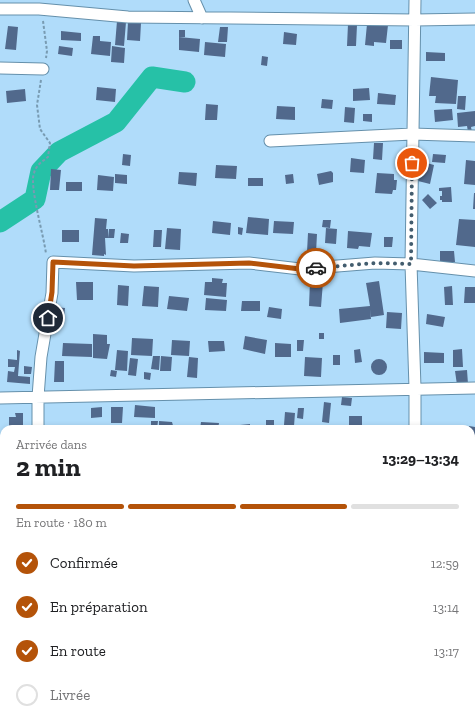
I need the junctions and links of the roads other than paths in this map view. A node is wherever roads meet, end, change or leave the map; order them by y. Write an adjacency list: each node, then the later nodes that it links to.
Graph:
1 (194, 0): 5 (street)
2 (415, 0): 7 (street)
3 (39, 5): 4 (street); 5 (street)
4 (0, 9)
5 (202, 18): 7 (street)
6 (475, 19): 7 (street)
7 (416, 20): 10 (street)
8 (0, 68): 9 (street)
9 (43, 69)
10 (412, 134): 11 (street); 12 (street); 13 (street)
11 (475, 136)
12 (270, 141)
13 (411, 264): 14 (street); 15 (street); 17 (street)
14 (475, 271)
15 (415, 388): 16 (street); 17 (street); 20 (street)
16 (475, 388)
17 (38, 397): 18 (street); 19 (street)
18 (0, 398)
19 (38, 425)
20 (415, 425)

